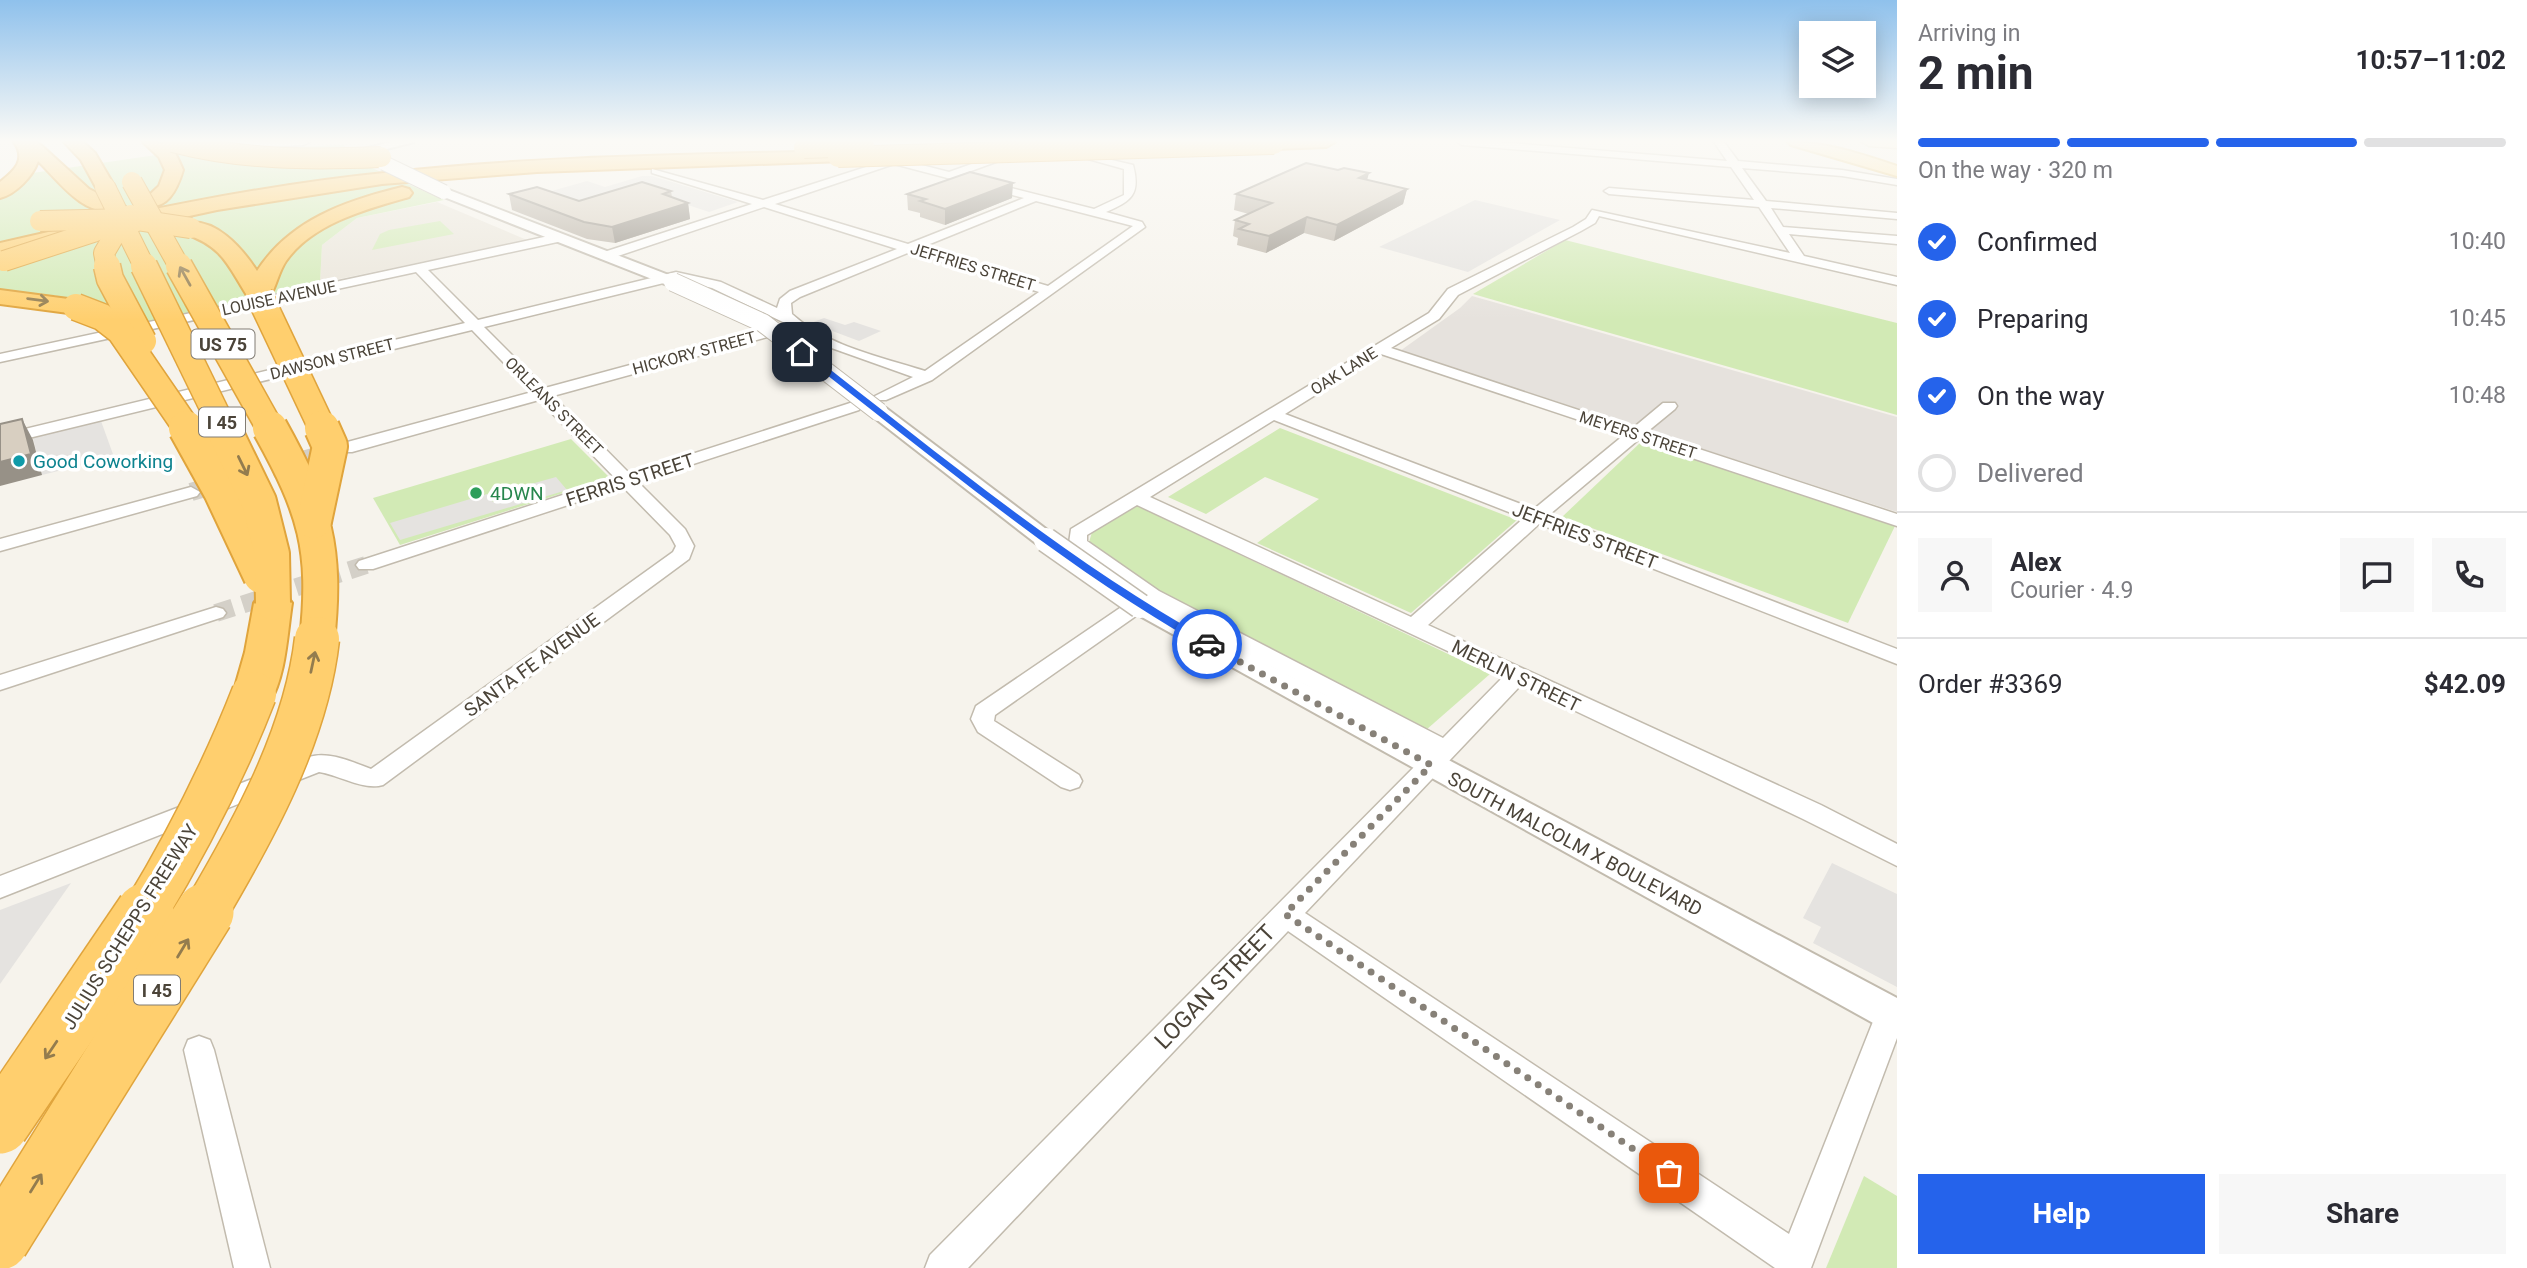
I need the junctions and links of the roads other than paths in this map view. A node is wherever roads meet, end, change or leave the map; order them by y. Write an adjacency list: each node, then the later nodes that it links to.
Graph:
1 (98, 201): 23 (highway, bridge)
2 (112, 201): 61 (highway, JULIUS SCHEPPS FREEWAY / I 45, one-way to 61, bridge)
3 (142, 201): 56 (highway, US 75, one-way to 3, bridge)
4 (153, 201): 27 (highway, bridge)
5 (179, 201): 46 (highway, bridge)
6 (189, 201): 27 (highway)
7 (209, 201): 27 (highway)
8 (236, 201): 27 (highway)
9 (343, 201): 23 (highway)
10 (377, 201): 32 (highway)
11 (466, 201): 25 (street, SOUTH MALCOLM X BOULEVARD)
12 (757, 201): 19 (street, JEFFRIES STREET)
13 (773, 201): 19 (street)
14 (1026, 201): 28 (street)
15 (1047, 201): 21 (street)
16 (1121, 201): 21 (street)
17 (1730, 201): 20 (street)
18 (1761, 201): 20 (street)
19 (764, 204): 28 (street, JEFFRIES STREET); 29 (street)
20 (1763, 204): 22 (street); 24 (street)
21 (1095, 213): 35 (street)
22 (1897, 216)
23 (196, 221): 27 (highway, bridge); 32 (highway)
24 (1782, 230): 26 (street); 30 (street)
25 (558, 239): 29 (street, SOUTH MALCOLM X BOULEVARD); 31 (street, LOUISE AVENUE)
26 (1897, 240)
27 (2, 246)
28 (910, 248): 35 (street, JEFFRIES STREET); 37 (street)
29 (605, 256): 33 (street, SOUTH MALCOLM X BOULEVARD)
30 (1800, 259): 34 (street); 39 (street, OAK LANE)
31 (419, 268): 38 (street, ORLEANS STREET); 40 (street, LOUISE AVENUE)
32 (258, 280): 56 (highway, bridge)
33 (669, 280): 37 (street, DAWSON STREET); 38 (street, DAWSON STREET); 67 (street, SOUTH MALCOLM X BOULEVARD, bridge)
34 (1897, 281)
35 (1049, 291): 41 (street)
36 (0, 297): 46 (highway, one-way to 46, bridge)
37 (791, 321): 41 (street); 42 (street, HICKORY STREET)
38 (473, 325): 42 (street, ORLEANS STREET); 49 (street, DAWSON STREET)
39 (1379, 349): 47 (street, OAK LANE); 48 (street, MEYERS STREET)
40 (0, 358)
41 (927, 377): 43 (street)
42 (541, 394): 50 (street, HICKORY STREET); 51 (street, ORLEANS STREET)
43 (881, 397)
44 (1669, 405): 48 (street)
45 (853, 407): 51 (street, FERRIS STREET)
46 (174, 409): 61 (highway, bridge)
47 (1272, 414): 53 (street, OAK LANE); 54 (street, JEFFRIES STREET)
48 (1634, 433): 54 (street); 55 (street, MEYERS STREET)
49 (0, 440)
50 (346, 448)
51 (628, 480): 58 (street, ORLEANS STREET); 59 (street, FERRIS STREET)
52 (191, 492): 57 (street)
53 (1135, 497): 60 (street, OAK LANE); 63 (street, MERLIN STREET)
54 (1536, 517): 63 (street); 64 (street, JEFFRIES STREET)
55 (1897, 520)
56 (314, 522): 75 (highway, I 45, one-way to 56, bridge)
57 (0, 545)
58 (685, 546): 70 (street, SANTA FE AVENUE)
59 (366, 565)
60 (1152, 595): 67 (street); 68 (street)
61 (273, 603): 74 (highway, JULIUS SCHEPPS FREEWAY / I 45, one-way to 74, bridge)
62 (216, 613): 66 (street)
63 (1413, 627): 65 (street, MERLIN STREET)
64 (1897, 657)
65 (1516, 677): 67 (street, LOGAN STREET); 69 (street, MERLIN STREET)
66 (0, 683)
67 (1439, 758): 71 (street, LOGAN STREET); 72 (street, SOUTH MALCOLM X BOULEVARD)
68 (1070, 780)
69 (1897, 856)
70 (0, 887)
71 (1285, 914): 76 (street); 78 (street, LOGAN STREET)
72 (1894, 1015): 76 (street)
73 (199, 1050): 77 (street)
74 (0, 1125)
75 (0, 1241)
76 (1794, 1264)
77 (252, 1268)
78 (943, 1268)

